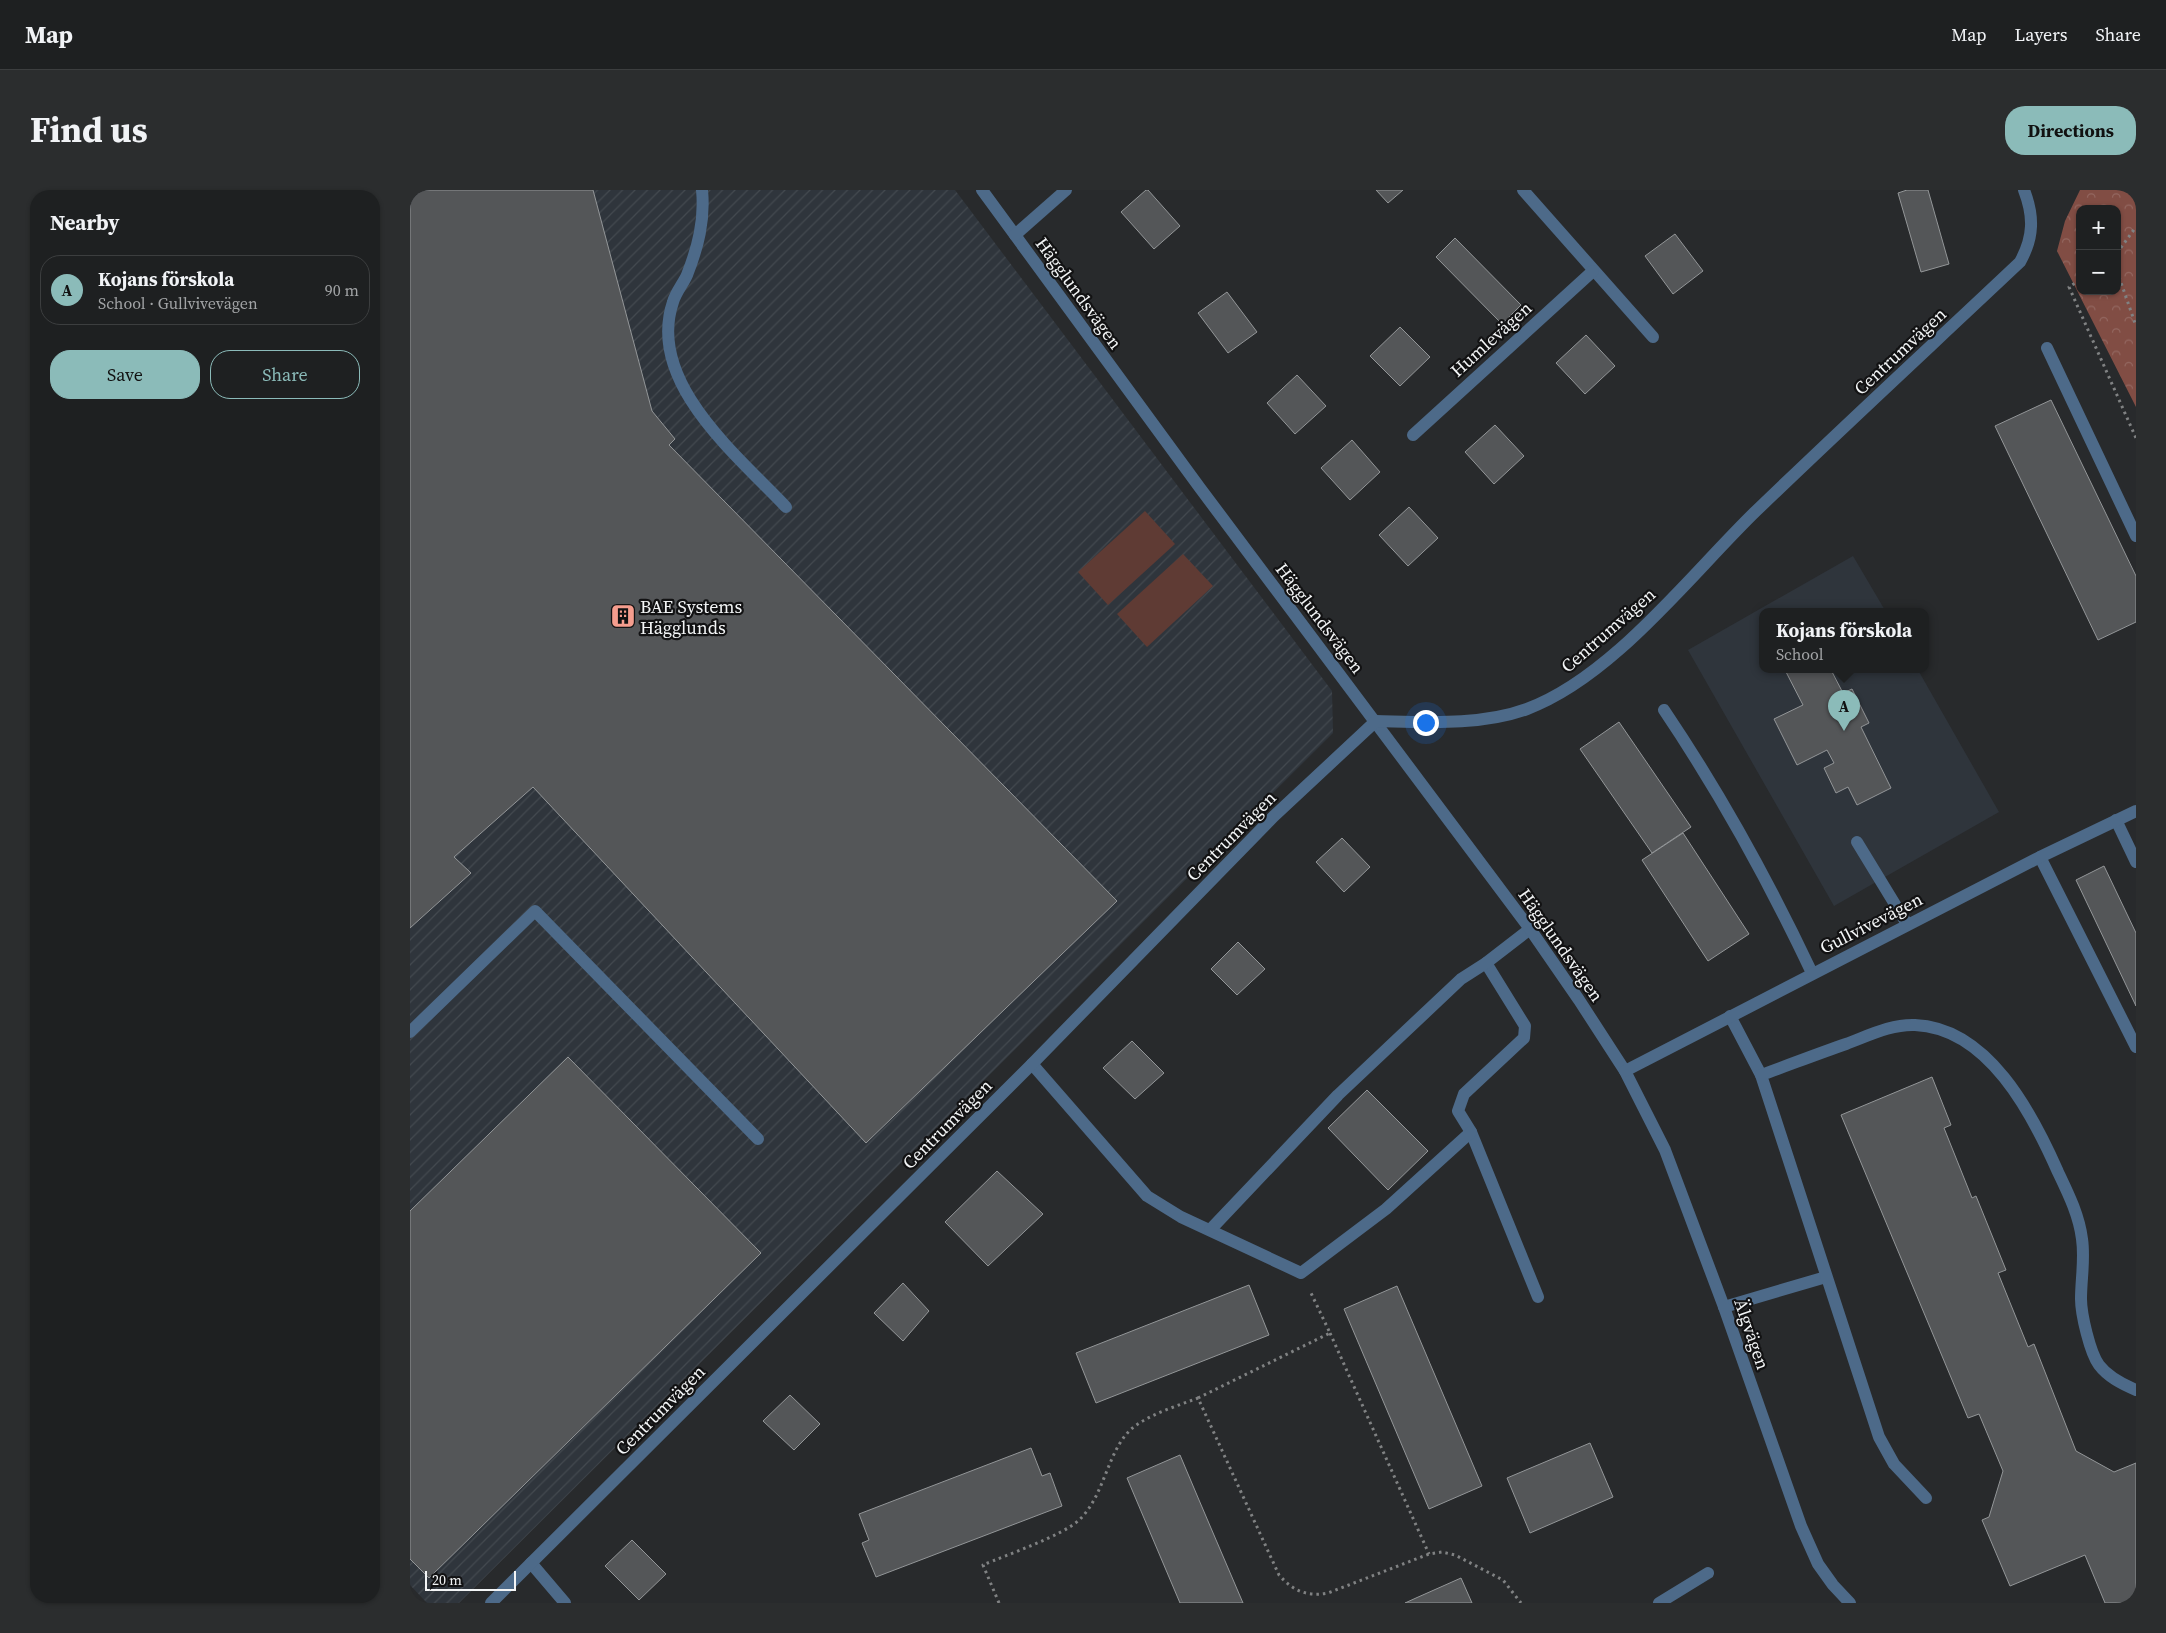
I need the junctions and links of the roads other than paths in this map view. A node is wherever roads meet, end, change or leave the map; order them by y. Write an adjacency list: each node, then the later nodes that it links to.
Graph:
1 (702, 190): 11 (street)
2 (982, 190): 6 (street, Hägglundsvägen)
3 (1066, 190): 6 (street)
4 (1523, 190): 7 (street)
5 (2026, 196): 14 (street, Centrumvägen)
6 (1014, 235): 14 (street, Hägglundsvägen)
7 (1593, 271): 8 (street); 10 (street, Humlevägen)
8 (1653, 337)
9 (2047, 348): 12 (street)
10 (1412, 434)
11 (786, 507)
12 (2136, 536)
13 (1664, 710): 23 (street)
14 (1376, 721): 21 (street, Hägglundsvägen); 27 (street, Centrumvägen)
15 (2136, 811): 16 (street, Gullvivevägen)
16 (2116, 820): 18 (street, Gullvivevägen); 19 (street)
17 (1857, 842): 20 (street)
18 (2040, 856): 20 (street, Gullvivevägen); 26 (street)
19 (2136, 862)
20 (1907, 924): 23 (street, Gullvivevägen)
21 (1530, 929): 22 (street); 28 (street, Hägglundsvägen)
22 (1486, 963): 30 (street); 32 (street)
23 (1812, 973): 24 (street, Gullvivevägen)
24 (1730, 1016): 28 (street, Gullvivevägen); 29 (street)
25 (410, 1032): 31 (street)
26 (2136, 1047)
27 (1032, 1064): 32 (street); 38 (street, Centrumvägen)
28 (1625, 1071): 35 (street, Älgvägen)
29 (1761, 1075): 33 (street); 36 (street)
30 (1471, 1132): 32 (street); 34 (street)
31 (758, 1139)
32 (1210, 1230)
33 (1826, 1277): 35 (street); 37 (street)
34 (1538, 1297)
35 (1724, 1307): 40 (street, Älgvägen)
36 (2136, 1390)
37 (1926, 1498)
38 (530, 1563): 41 (street, Centrumvägen); 42 (street)
39 (1708, 1573): 43 (street)
40 (1847, 1602)
41 (490, 1603)
42 (565, 1603)
43 (1659, 1603)

